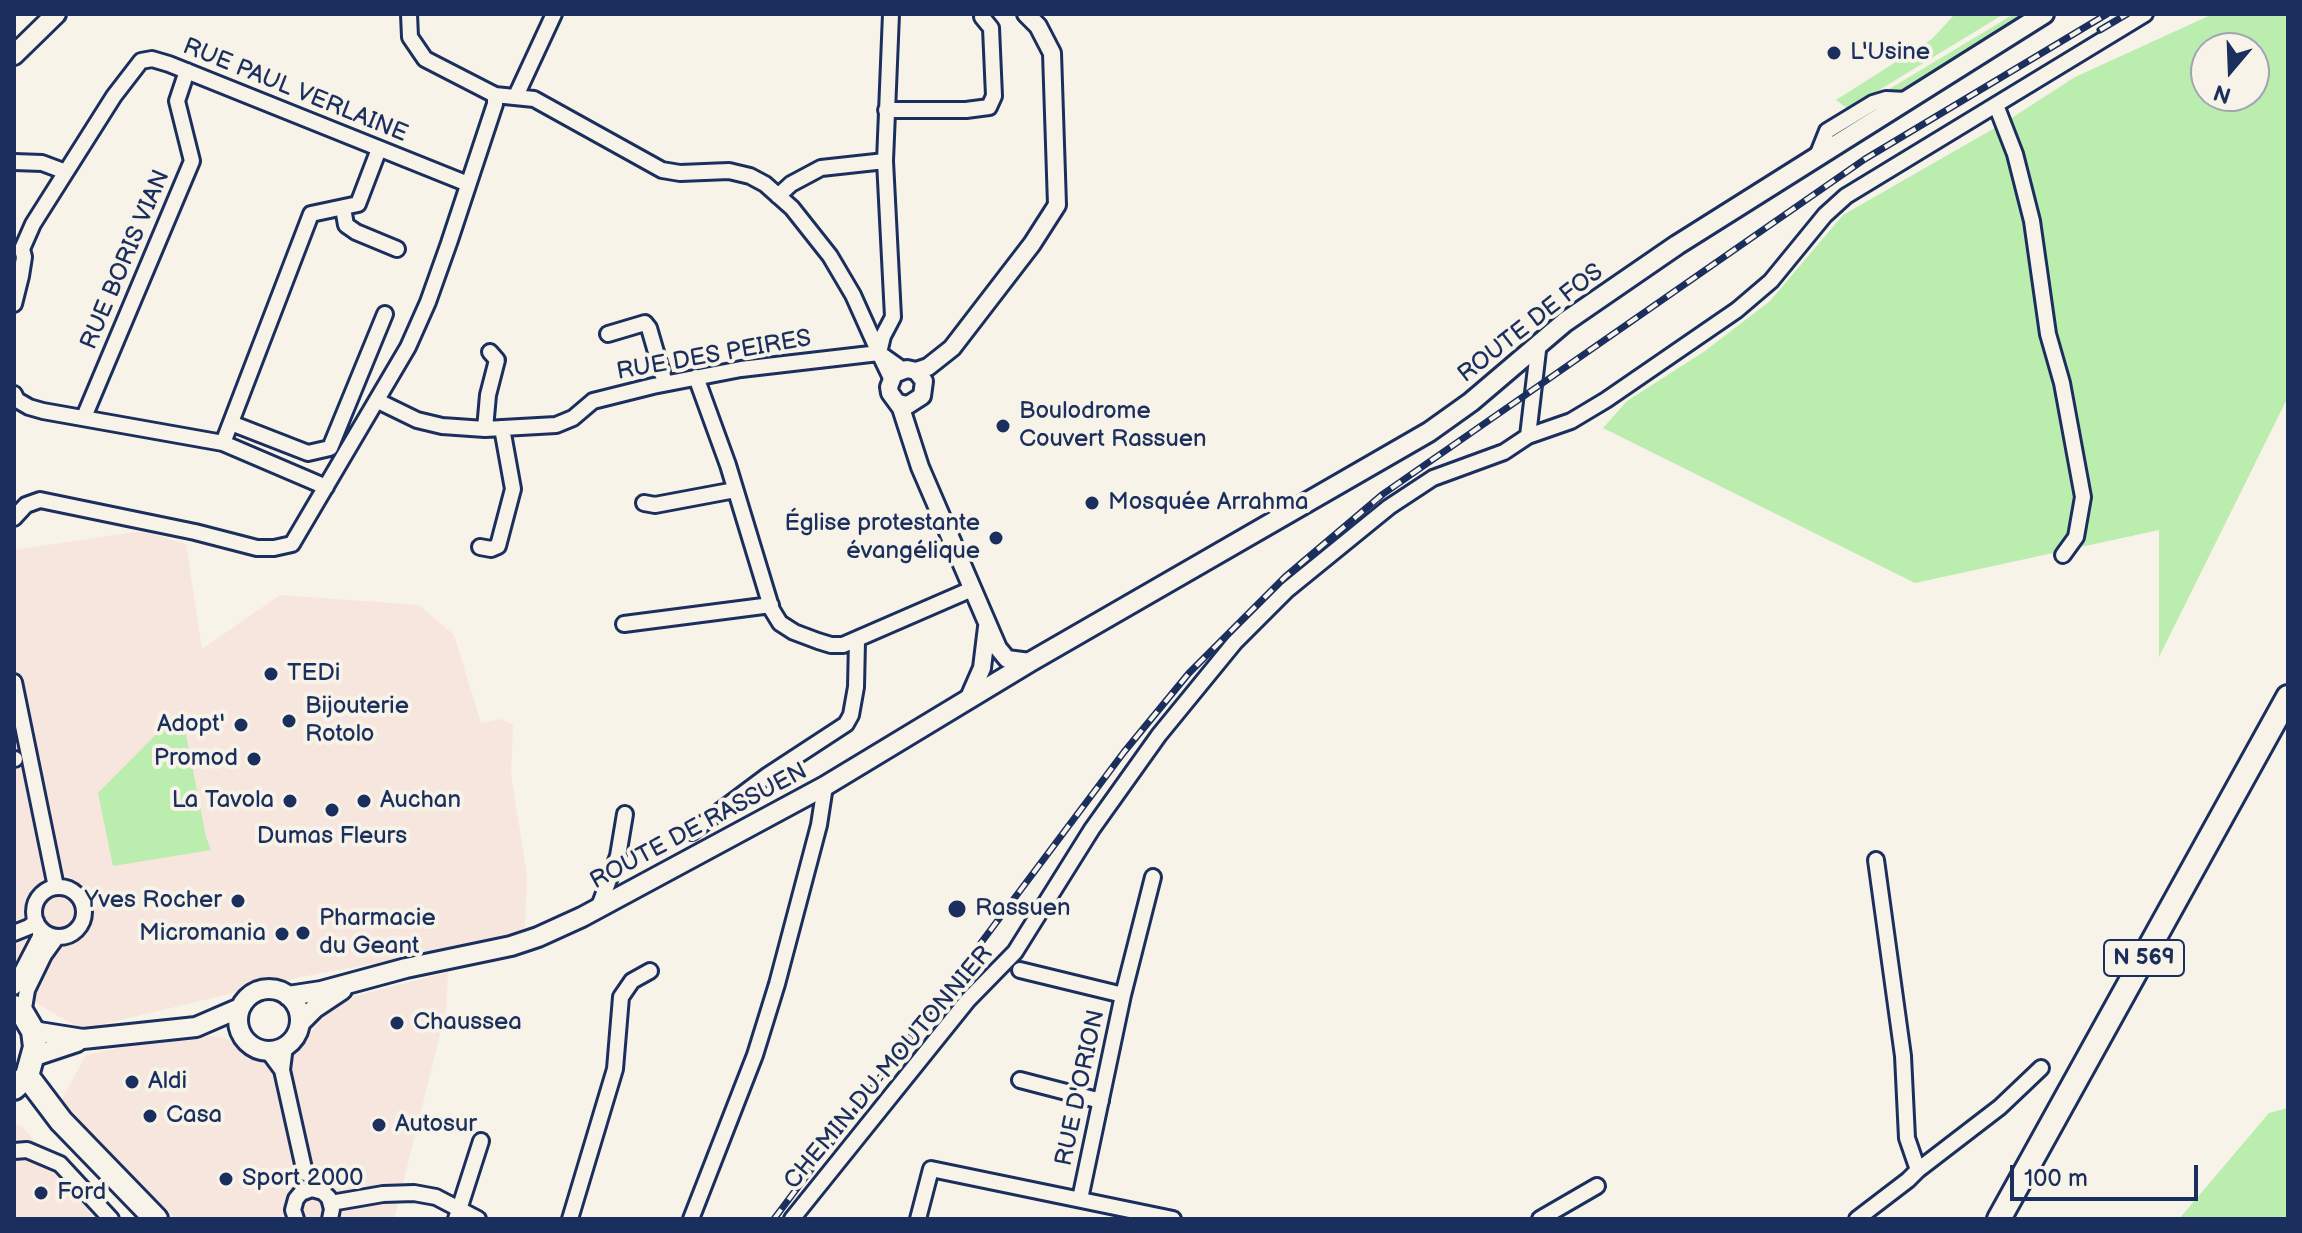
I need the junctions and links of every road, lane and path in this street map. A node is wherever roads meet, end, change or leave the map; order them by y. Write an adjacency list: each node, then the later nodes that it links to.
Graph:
1 (56, 14): 9 (main road)
2 (409, 14): 11 (street)
3 (554, 14): 12 (street)
4 (891, 14): 14 (street)
5 (1026, 14): 27 (street)
6 (2044, 14): 26 (main road, ROUTE DE FOS)
7 (2145, 14): 13 (street, CHEMIN DU MOUTONNIER)
8 (982, 17): 14 (street)
9 (14, 55)
10 (187, 71): 15 (street, RUE PAUL VERLAINE); 18 (street, RUE PAUL VERLAINE); 37 (street, RUE BORIS VIAN)
11 (495, 95): 12 (street); 19 (street)
12 (516, 96): 20 (street)
13 (1996, 105): 42 (street, CHEMIN DU MOUTONNIER); 49 (street)
14 (886, 110): 16 (street)
15 (379, 149): 19 (street, RUE PAUL VERLAINE); 21 (street)
16 (885, 161): 20 (street); 29 (street)
17 (14, 162): 18 (street)
18 (66, 172): 23 (street, RUE PAUL VERLAINE)
19 (468, 184): 35 (street)
20 (778, 196): 29 (street)
21 (343, 208): 22 (street); 38 (street)
22 (397, 249)
23 (14, 304)
24 (385, 314): 38 (street)
25 (608, 334): 32 (street)
26 (1539, 342): 42 (street); 55 (main road, ROUTE DE FOS)
27 (952, 348): 30 (street); 34 (street)
28 (490, 352): 41 (street)
29 (879, 353): 30 (street); 31 (street, RUE DES PEIRES)
30 (903, 373): 34 (street); 36 (street)
31 (696, 377): 32 (street, RUE DES PEIRES); 45 (street)
32 (665, 383): 40 (street, RUE DES PEIRES)
33 (14, 394): 37 (street)
34 (921, 394): 36 (street); 39 (street)
35 (378, 401): 41 (street, RUE DES PEIRES); 44 (street)
36 (898, 403): 39 (street)
37 (84, 417): 43 (street)
38 (231, 423): 43 (street)
39 (907, 426): 50 (street)
40 (502, 428): 41 (street, RUE DES PEIRES); 48 (street)
41 (485, 429)
42 (1528, 436): 103 (street, CHEMIN DU MOUTONNIER)
43 (223, 443): 44 (street)
44 (326, 487): 47 (street)
45 (735, 490): 46 (street); 51 (street)
46 (644, 503)
47 (14, 518)
48 (480, 547)
49 (2063, 555)
50 (972, 589): 53 (street); 54 (street)
51 (771, 605): 52 (street); 54 (street)
52 (624, 624)
53 (987, 626): 55 (street); 58 (street)
54 (857, 641): 63 (street)
55 (1034, 660): 58 (main road, ROUTE DE RASSUEN)
56 (14, 682): 59 (street)
57 (2288, 697): 108 (main road, N 569)
58 (968, 700): 61 (main road, ROUTE DE RASSUEN)
59 (30, 754): 60 (street); 66 (street)
60 (14, 759)
61 (825, 786): 67 (main road, ROUTE DE RASSUEN); 102 (street)
62 (625, 814): 67 (street)
63 (692, 832)
64 (1876, 860): 90 (street)
65 (1153, 877): 75 (street)
66 (56, 887): 68 (street); 70 (street)
67 (598, 909): 73 (main road, ROUTE DE RASSUEN)
68 (38, 925): 69 (street); 70 (street); 74 (street)
69 (14, 933)
70 (57, 937): 78 (street)
71 (1020, 970): 75 (street, RUE D'ORION)
72 (650, 971): 101 (street)
73 (359, 981): 76 (main road, ROUTE DE RASSUEN); 79 (main road, ROUTE DE RASSUEN)
74 (14, 987)
75 (1123, 995): 87 (street, RUE D'ORION)
76 (288, 996): 77 (main road); 79 (main road)
77 (240, 1008): 80 (main road); 81 (main road)
78 (24, 1018): 82 (main road); 85 (main road)
79 (300, 1023): 83 (main road)
80 (196, 1027): 81 (main road); 82 (main road)
81 (243, 1037): 83 (main road)
82 (83, 1039): 85 (main road)
83 (277, 1048): 92 (street)
84 (2041, 1068): 90 (street)
85 (22, 1078): 97 (main road)
86 (1020, 1080): 87 (street)
87 (1101, 1101): 93 (street, RUE D'ORION)
88 (481, 1141): 95 (street)
89 (14, 1151): 96 (street)
90 (1918, 1170): 107 (street)
91 (1597, 1186): 106 (street)
92 (308, 1191): 94 (street); 98 (street)
93 (1080, 1199): 104 (street); 105 (street)
94 (331, 1203): 95 (street); 99 (street)
95 (457, 1214): 100 (street)
96 (111, 1219)
97 (156, 1219)
98 (296, 1219)
99 (330, 1219)
100 (478, 1219)
101 (570, 1219)
102 (691, 1219)
103 (792, 1219)
104 (918, 1219)
105 (1173, 1219)
106 (1540, 1219)
107 (1857, 1219)
108 (1999, 1219)

